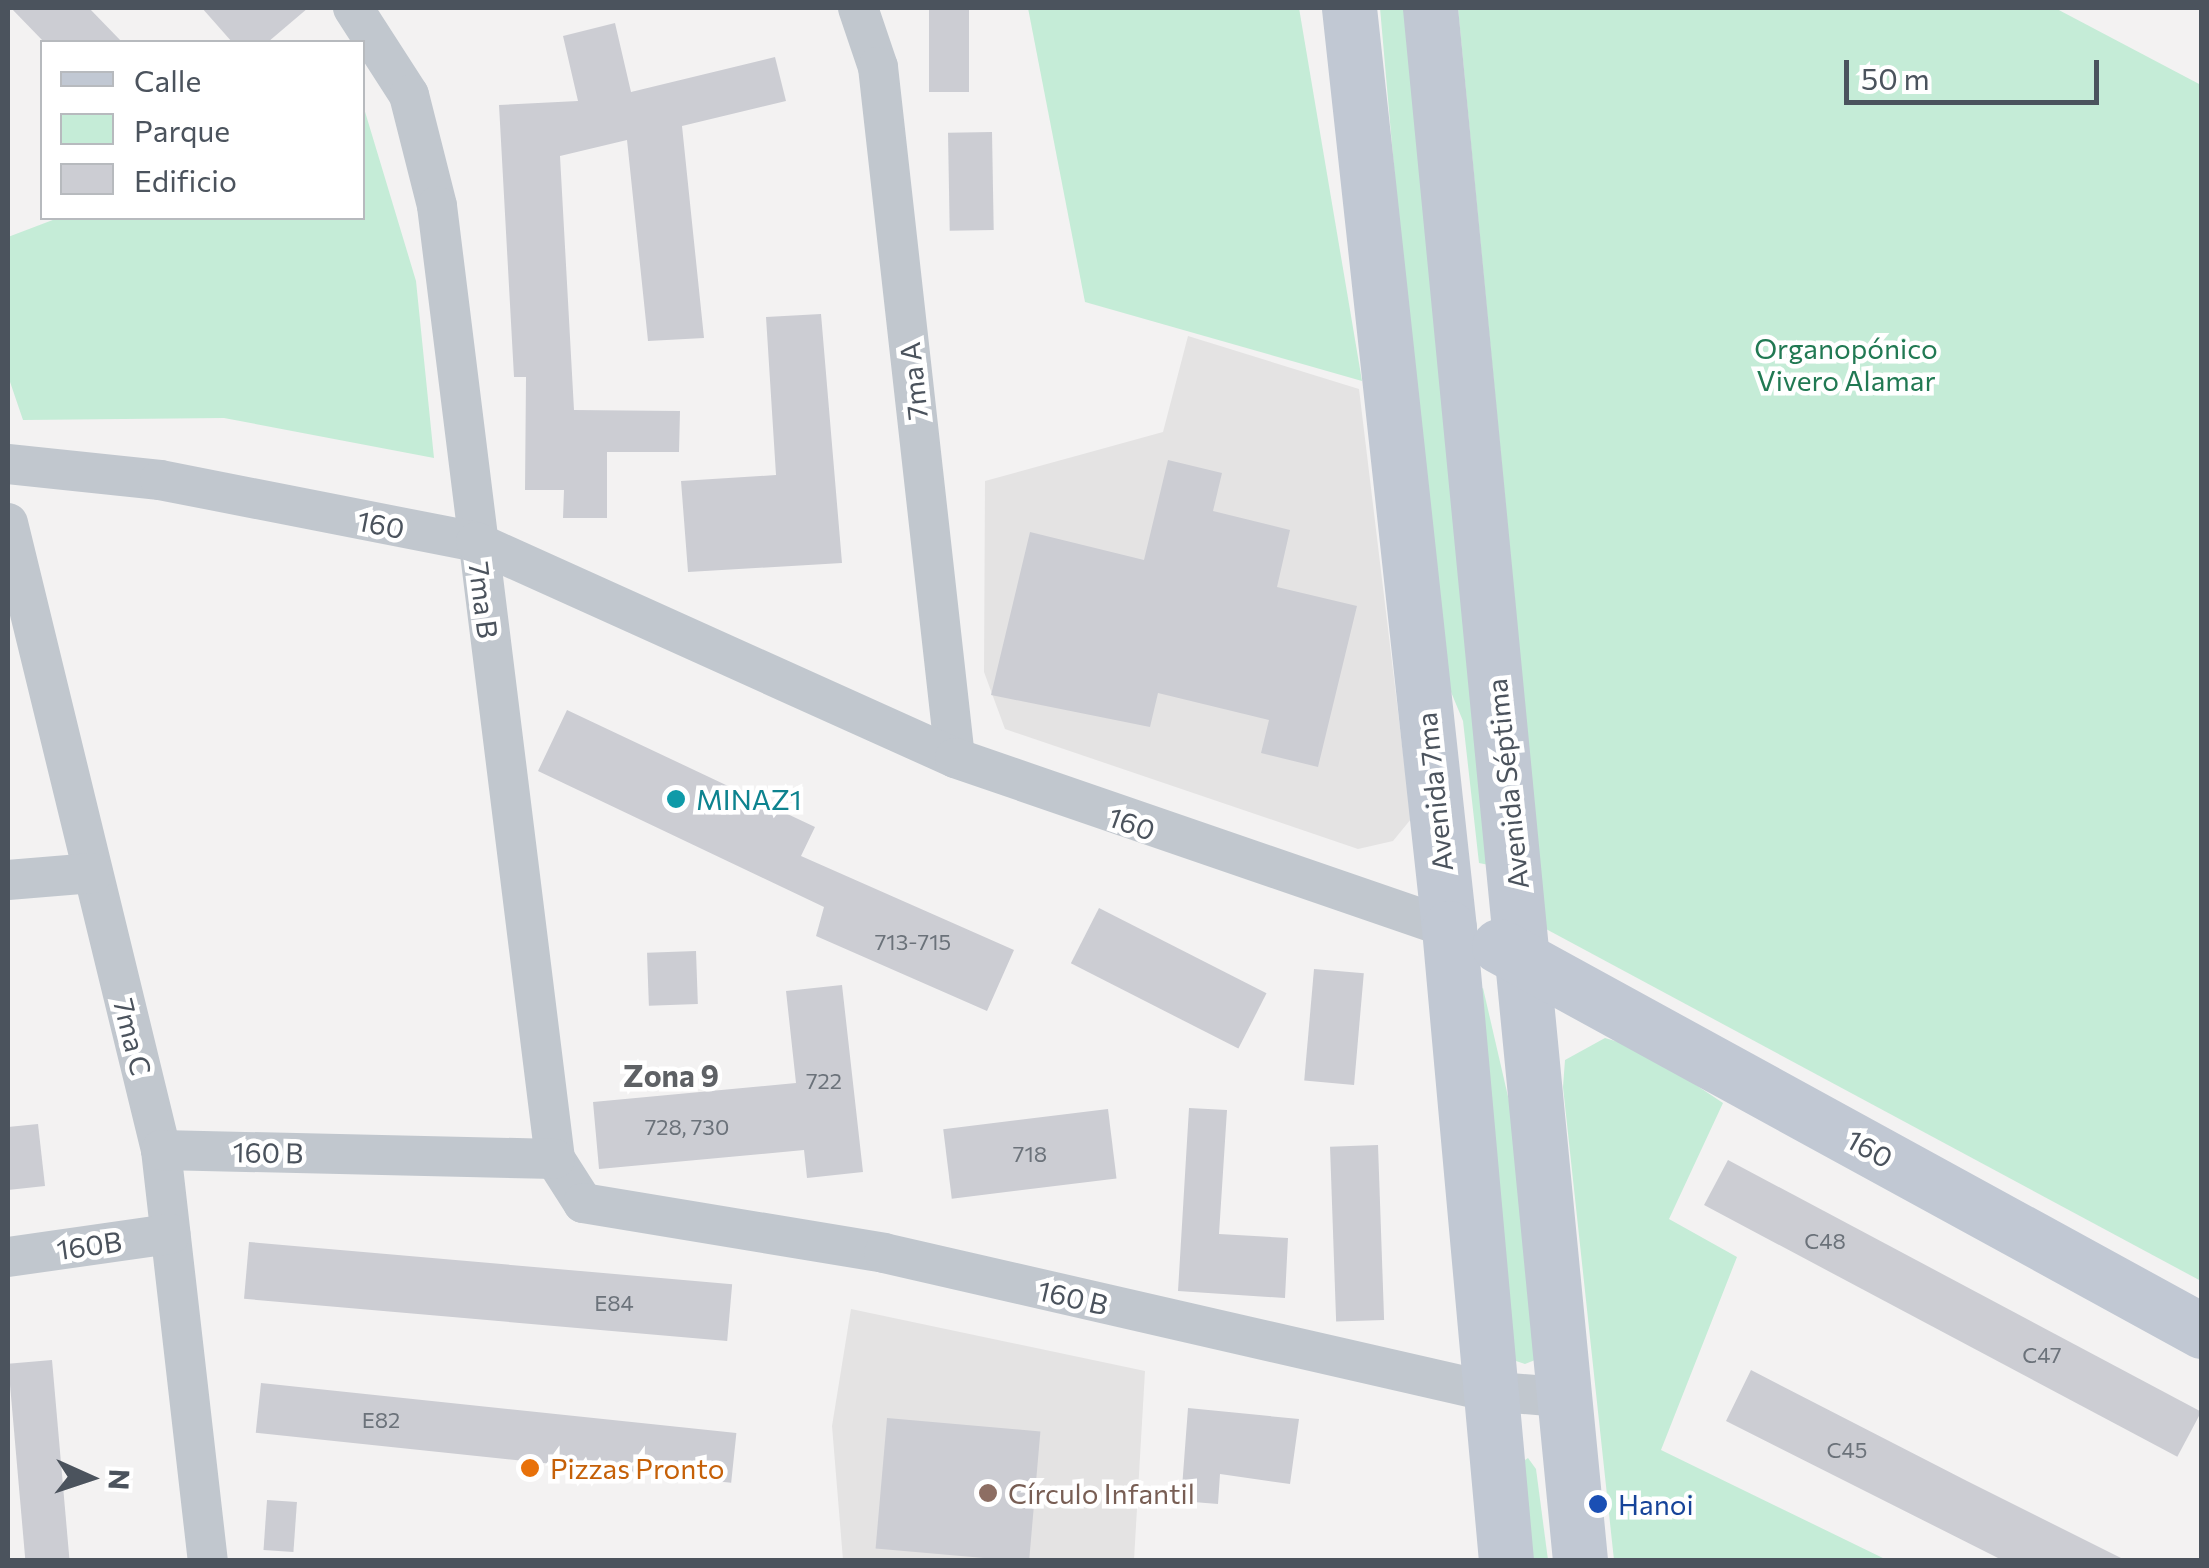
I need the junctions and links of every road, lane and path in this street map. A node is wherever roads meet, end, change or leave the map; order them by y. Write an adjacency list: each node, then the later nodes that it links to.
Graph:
1 (353, 8): 7 (street, 7ma B)
2 (858, 8): 8 (street, 7ma A)
3 (1349, 8): 11 (main road, Avenida 7ma)
4 (1430, 8): 12 (main road, Avenida Séptima)
5 (8, 464): 7 (street, 160)
6 (8, 523): 9 (street, 7ma C)
7 (476, 542): 8 (street, 160); 14 (street, 7ma B)
8 (955, 758): 11 (street, 160)
9 (93, 873): 10 (street); 13 (street, 7ma C)
10 (8, 880)
11 (1449, 928): 12 (main road, 160); 19 (main road)
12 (1524, 955): 18 (main road, 160); 20 (main road, Avenida Séptima)
13 (160, 1150): 14 (street, 160 B); 16 (street, 7ma C)
14 (554, 1158): 15 (street, 7ma B)
15 (583, 1203): 19 (street, 160 B)
16 (170, 1234): 17 (street, 160B); 21 (street, 7ma C)
17 (8, 1257)
18 (2202, 1331)
19 (1486, 1391): 20 (street, 160 B); 22 (main road)
20 (1560, 1397): 23 (main road, Avenida Séptima)
21 (208, 1560)
22 (1506, 1560)
23 (1580, 1560)

